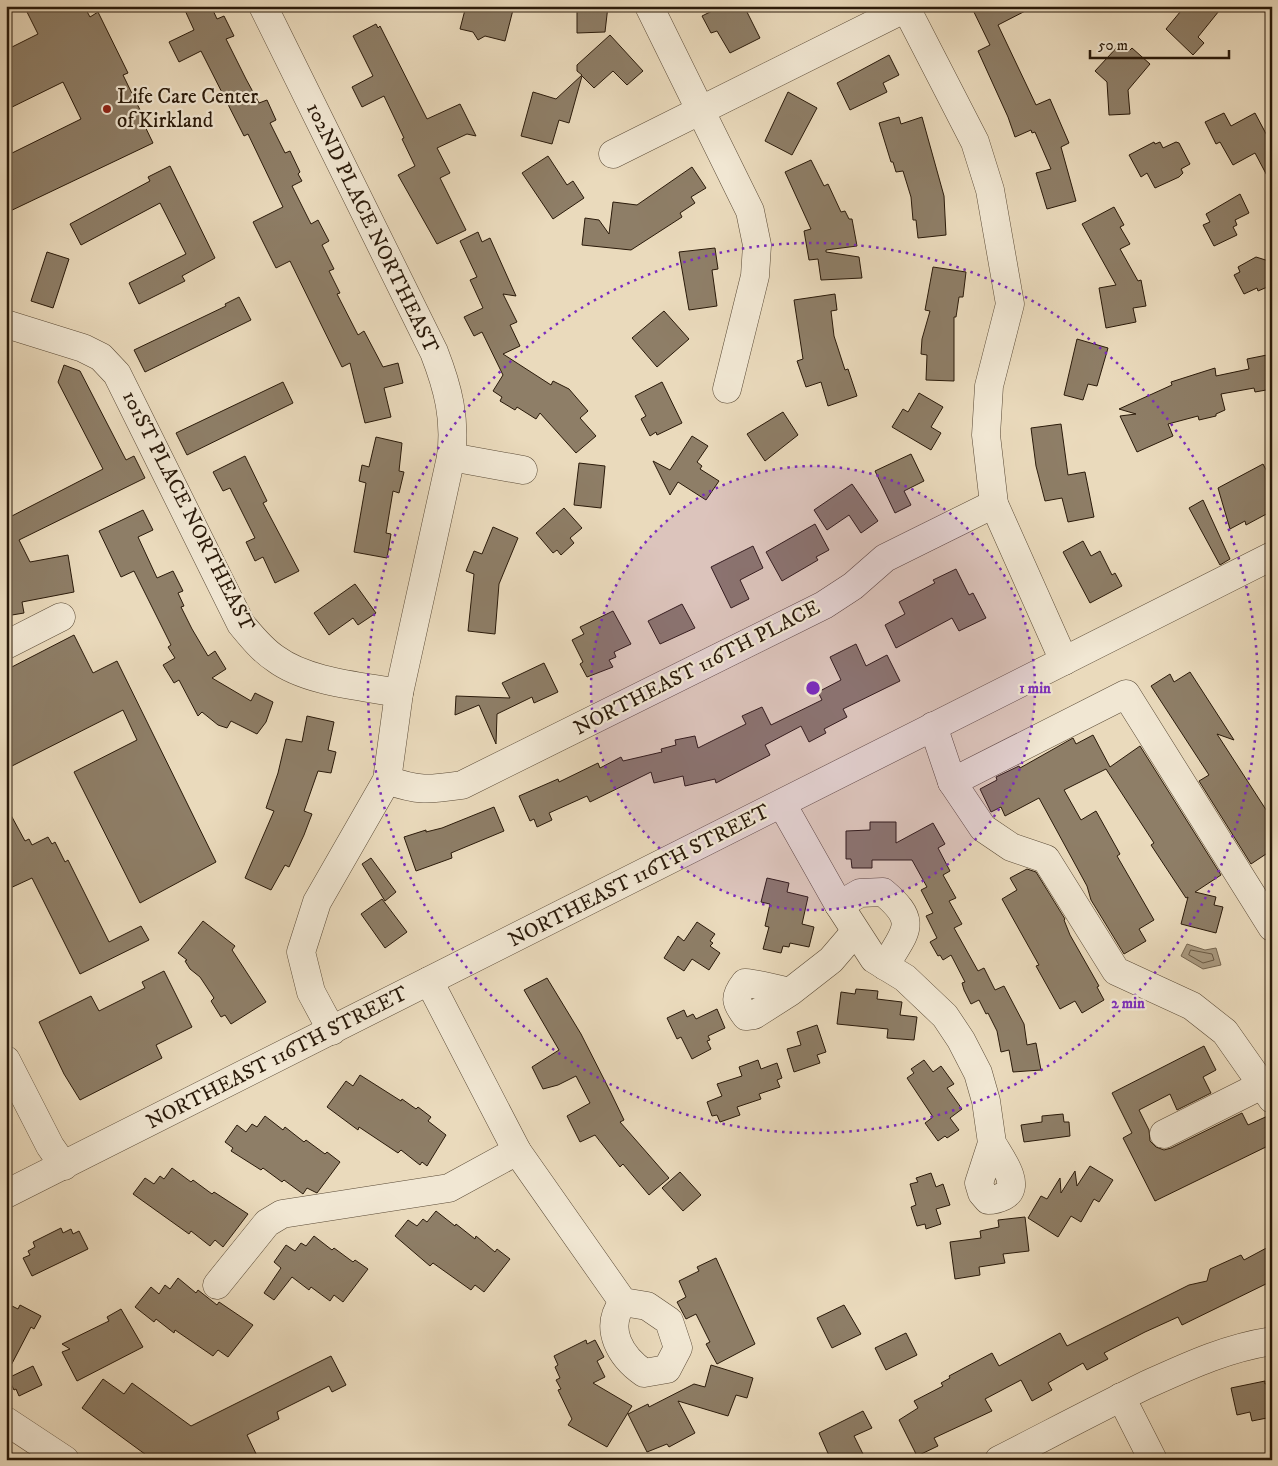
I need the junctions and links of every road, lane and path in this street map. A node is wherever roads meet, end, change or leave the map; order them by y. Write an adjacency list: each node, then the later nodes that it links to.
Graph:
1 (263, 6): 8 (street, 102ND PLACE NORTHEAST)
2 (649, 6): 4 (street)
3 (906, 7): 4 (street); 10 (street)
4 (700, 110): 5 (street); 7 (street)
5 (613, 154)
6 (6, 324): 15 (street, 101ST PLACE NORTHEAST)
7 (727, 389)
8 (451, 457): 9 (street); 15 (street, 102ND PLACE NORTHEAST)
9 (523, 470)
10 (994, 504): 14 (street); 17 (street, NORTHEAST 116TH PLACE)
11 (1272, 556): 14 (street, NORTHEAST 116TH STREET)
12 (61, 617): 13 (street)
13 (6, 645)
14 (1064, 661): 16 (street, NORTHEAST 116TH STREET)
15 (399, 693): 17 (street)
16 (933, 726): 18 (street); 19 (street, NORTHEAST 116TH STREET)
17 (386, 780): 26 (street)
18 (952, 782): 21 (street); 28 (street)
19 (782, 804): 20 (street); 24 (street, NORTHEAST 116TH STREET)
20 (838, 904): 22 (street); 23 (street)
21 (1272, 927)
22 (855, 932): 23 (street); 25 (street)
23 (885, 966): 30 (street)
24 (429, 981): 26 (street, NORTHEAST 116TH STREET); 31 (street)
25 (790, 992)
26 (332, 1031): 32 (street, NORTHEAST 116TH STREET)
27 (6, 1060): 32 (street)
28 (1267, 1092): 29 (street)
29 (1164, 1134)
30 (992, 1143)
31 (517, 1151): 34 (street); 35 (street)
32 (64, 1166): 33 (street, NORTHEAST 116TH STREET)
33 (6, 1194)
34 (217, 1285)
35 (623, 1302)
36 (1272, 1341): 37 (street)
37 (1121, 1397): 40 (street); 41 (street)
38 (6, 1421): 39 (street)
39 (65, 1460)
40 (999, 1460)
41 (1153, 1460)

